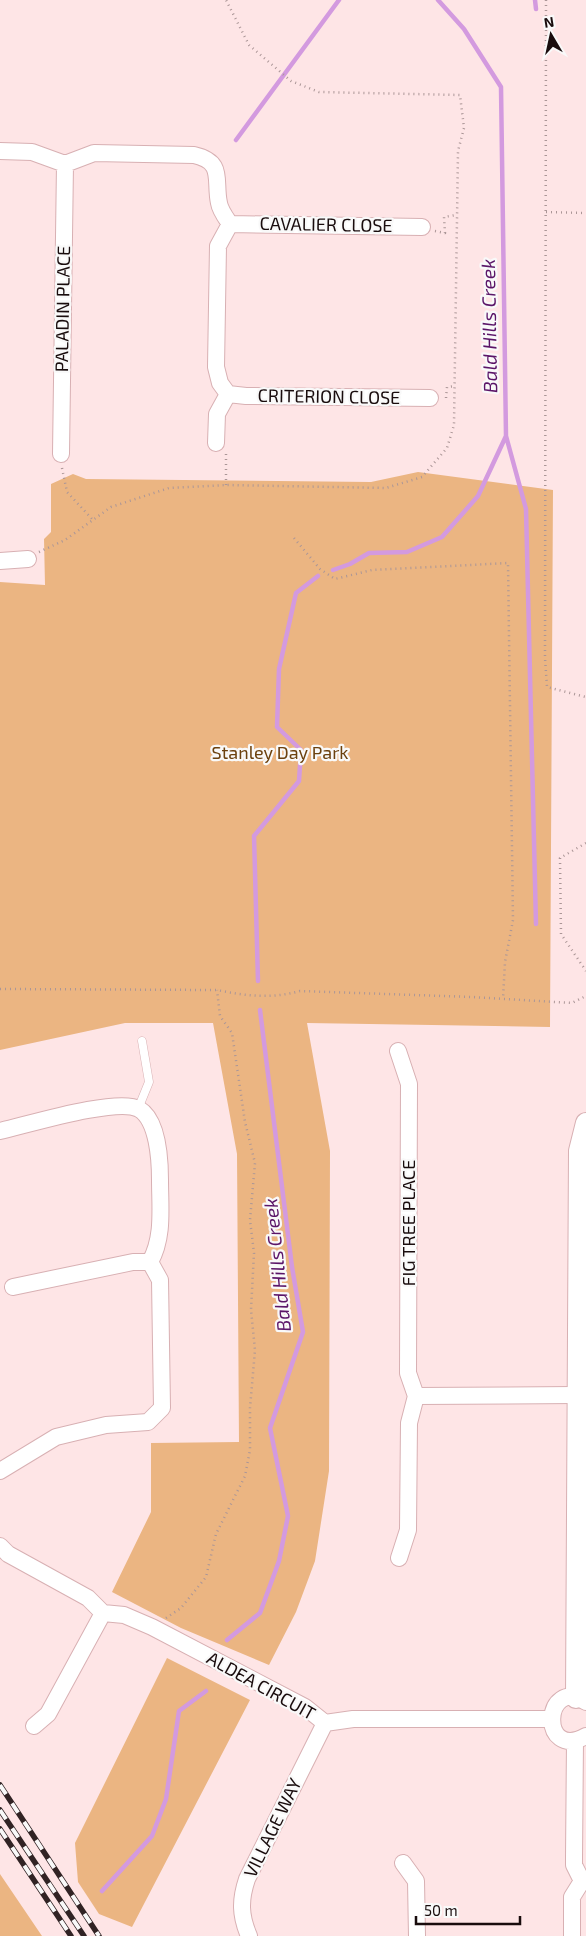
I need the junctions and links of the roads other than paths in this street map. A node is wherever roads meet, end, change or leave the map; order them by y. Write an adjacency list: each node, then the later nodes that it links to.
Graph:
1 (0, 151): 2 (street)
2 (64, 164): 3 (street); 8 (street, PALADIN PLACE)
3 (230, 224): 4 (street, CAVALIER CLOSE); 5 (street)
4 (422, 227)
5 (228, 394): 6 (street, CRITERION CLOSE); 7 (street)
6 (430, 398)
7 (216, 440)
8 (62, 454)
9 (28, 559): 10 (street)
10 (0, 560)
11 (142, 1041): 13 (lane)
12 (398, 1051): 19 (street, FIG TREE PLACE)
13 (138, 1109): 15 (street); 16 (street)
14 (586, 1123): 18 (street)
15 (0, 1131)
16 (150, 1262): 17 (street); 20 (street)
17 (13, 1287)
18 (576, 1395): 19 (street); 24 (street)
19 (416, 1396): 22 (street)
20 (0, 1471)
21 (0, 1546): 23 (street)
22 (399, 1558)
23 (102, 1613): 26 (street, ALDEA CIRCUIT); 27 (street)
24 (581, 1700): 25 (street)
25 (551, 1719): 26 (street, ALDEA CIRCUIT); 28 (street)
26 (324, 1723): 31 (street, VILLAGE WAY)
27 (34, 1726)
28 (580, 1739): 30 (street)
29 (403, 1863): 32 (street)
30 (584, 1881): 33 (street)
31 (249, 1936)
32 (417, 1936)
33 (572, 1936)

